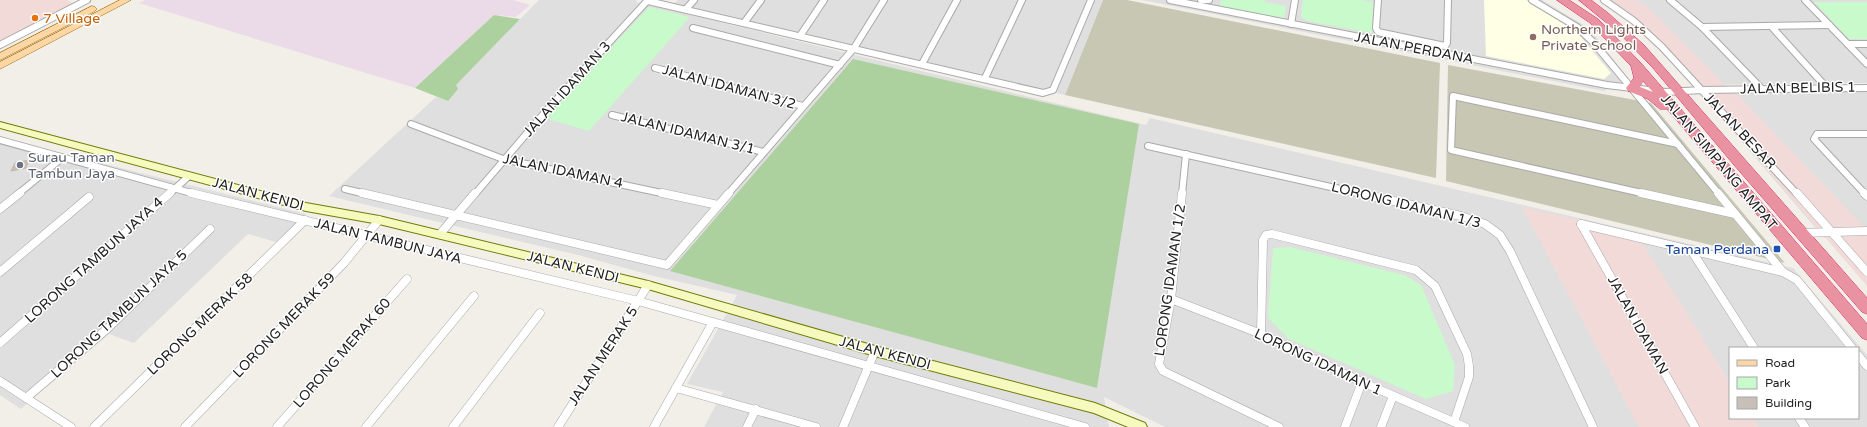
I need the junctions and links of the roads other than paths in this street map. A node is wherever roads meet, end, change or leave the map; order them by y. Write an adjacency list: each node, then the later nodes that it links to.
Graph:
1 (87, 0): 34 (street)
2 (110, 0): 36 (main road)
3 (127, 0): 41 (main road)
4 (648, 0): 24 (street); 63 (street, JALAN IDAMAN 3)
5 (694, 0): 24 (street)
6 (761, 0): 25 (street)
7 (824, 0): 31 (street)
8 (884, 0): 35 (street)
9 (957, 0): 37 (street)
10 (1022, 0): 43 (street)
11 (1091, 0): 43 (street)
12 (1170, 0): 26 (street, JALAN PERDANA)
13 (1200, 0): 14 (street)
14 (1209, 0)
15 (1295, 0): 26 (street)
16 (1378, 0): 17 (street)
17 (1448, 0)
18 (1532, 0): 44 (street)
19 (1562, 0): 40 (highway, JALAN SIMPANG AMPAT)
20 (1584, 0): 48 (highway, JALAN SIMPANG AMPAT)
21 (1604, 0): 49 (street, JALAN BESAR)
22 (1670, 0): 29 (street)
23 (1805, 0): 27 (street)
24 (686, 9): 25 (street)
25 (744, 22): 31 (street)
26 (1291, 24): 44 (street, JALAN PERDANA)
27 (1829, 25): 28 (street); 32 (street)
28 (1771, 26): 29 (street); 45 (street)
29 (1702, 27): 50 (street)
30 (693, 28): 39 (street)
31 (800, 36): 35 (street)
32 (1848, 44): 33 (street); 38 (street)
33 (1867, 44)
34 (0, 45)
35 (854, 48): 37 (street); 39 (street)
36 (0, 57)
37 (922, 64): 43 (street)
38 (1867, 64)
39 (840, 65): 51 (street)
40 (1636, 65): 44 (highway); 47 (highway, JALAN SIMPANG AMPAT)
41 (0, 66)
42 (655, 68): 51 (street, JALAN IDAMAN 3/2)
43 (985, 78)
44 (1632, 88): 47 (street, JALAN PERDANA); 57 (street); 59 (highway)
45 (1827, 88): 46 (street, JALAN BELIBIS 1); 50 (street, JALAN BELIBIS 1)
46 (1867, 88)
47 (1658, 90): 48 (street, JALAN PERDANA); 59 (highway, JALAN SIMPANG AMPAT)
48 (1677, 90): 49 (street, JALAN BELIBIS 1); 78 (highway, JALAN SIMPANG AMPAT)
49 (1703, 90): 50 (street, JALAN BELIBIS 1); 77 (street, JALAN BESAR)
50 (1764, 90)
51 (803, 106): 60 (street)
52 (612, 115): 60 (street, JALAN IDAMAN 3/1)
53 (411, 124): 63 (street, JALAN IDAMAN 4)
54 (0, 125): 64 (street, JALAN KENDI)
55 (1867, 134): 68 (street)
56 (0, 140): 62 (street, JALAN TAMBUN JAYA)
57 (1678, 144): 71 (street); 71 (street)
58 (1148, 146): 61 (street, LORONG IDAMAN 1/3)
59 (1706, 148): 94 (highway, JALAN SIMPANG AMPAT)
60 (764, 152): 69 (street)
61 (1186, 154): 88 (street, LORONG IDAMAN 1/2); 126 (street, LORONG IDAMAN 1/3)
62 (62, 158): 65 (street, JALAN TAMBUN JAYA); 70 (street)
63 (503, 159): 69 (street, JALAN IDAMAN 4); 72 (street, JALAN IDAMAN 3)
64 (189, 176): 65 (street, LORONG TAMBUN JAYA 4); 74 (street, JALAN KENDI)
65 (175, 189): 73 (street, JALAN TAMBUN JAYA); 95 (street, LORONG TAMBUN JAYA 4)
66 (345, 189): 72 (street, JALAN KENDI)
67 (89, 196): 82 (street)
68 (1867, 196)
69 (718, 205): 72 (street, JALAN KENDI)
70 (0, 209)
71 (1735, 214): 83 (street)
72 (456, 215): 79 (street, JALAN IDAMAN 3)
73 (305, 220): 80 (street, JALAN TAMBUN JAYA); 110 (street, LORONG MERAK 58)
74 (380, 220): 79 (street, JALAN KENDI); 80 (street, LORONG MERAK 59)
75 (210, 229): 106 (street, LORONG TAMBUN JAYA 5)
76 (1867, 231): 77 (street)
77 (1832, 232): 78 (street); 84 (street, JALAN BESAR)
78 (1801, 233): 90 (highway, JALAN SIMPANG AMPAT)
79 (440, 234): 86 (street, JALAN KENDI)
80 (367, 236): 89 (street, JALAN TAMBUN JAYA); 111 (street, LORONG MERAK 59)
81 (1691, 250): 83 (street); 96 (street); 127 (street, JALAN IDAMAN)
82 (0, 272)
83 (1783, 272): 97 (street)
84 (1867, 272)
85 (408, 279): 112 (street, LORONG MERAK 60)
86 (648, 285): 89 (street, JALAN MERAK 5); 98 (street, JALAN KENDI)
87 (474, 296): 113 (street)
88 (1171, 299): 93 (street, LORONG IDAMAN 1); 122 (street, LORONG IDAMAN 1/2)
89 (638, 301): 92 (street, JALAN KENDI); 115 (street, JALAN MERAK 5)
90 (1867, 308)
91 (540, 312): 114 (street)
92 (713, 322): 100 (street, JALAN KENDI); 104 (street)
93 (1261, 334): 103 (street, LORONG IDAMAN 1); 108 (street)
94 (1867, 334)
95 (0, 344)
96 (1753, 347)
97 (1851, 347)
98 (875, 351): 100 (street); 121 (street, JALAN KENDI)
99 (1859, 356): 101 (street)
100 (869, 366): 119 (street); 120 (street, JALAN KENDI)
101 (1867, 366)
102 (0, 381): 106 (street)
103 (1362, 382): 105 (street, LORONG IDAMAN 1); 123 (street)
104 (676, 388): 107 (street); 116 (street)
105 (1394, 396): 108 (street, LORONG IDAMAN 1); 124 (street)
106 (26, 398): 109 (street)
107 (756, 409): 117 (street); 118 (street)
108 (1454, 422): 125 (street, LORONG IDAMAN 1)
109 (71, 427)
110 (94, 427)
111 (185, 427)
112 (277, 427)
113 (366, 427)
114 (453, 427)
115 (558, 427)
116 (654, 427)
117 (747, 427)
118 (816, 427)
119 (843, 427)
120 (1085, 427)
121 (1141, 427)
122 (1279, 427)
123 (1345, 427)
124 (1381, 427)
125 (1465, 427)
126 (1593, 427)
127 (1695, 427)

